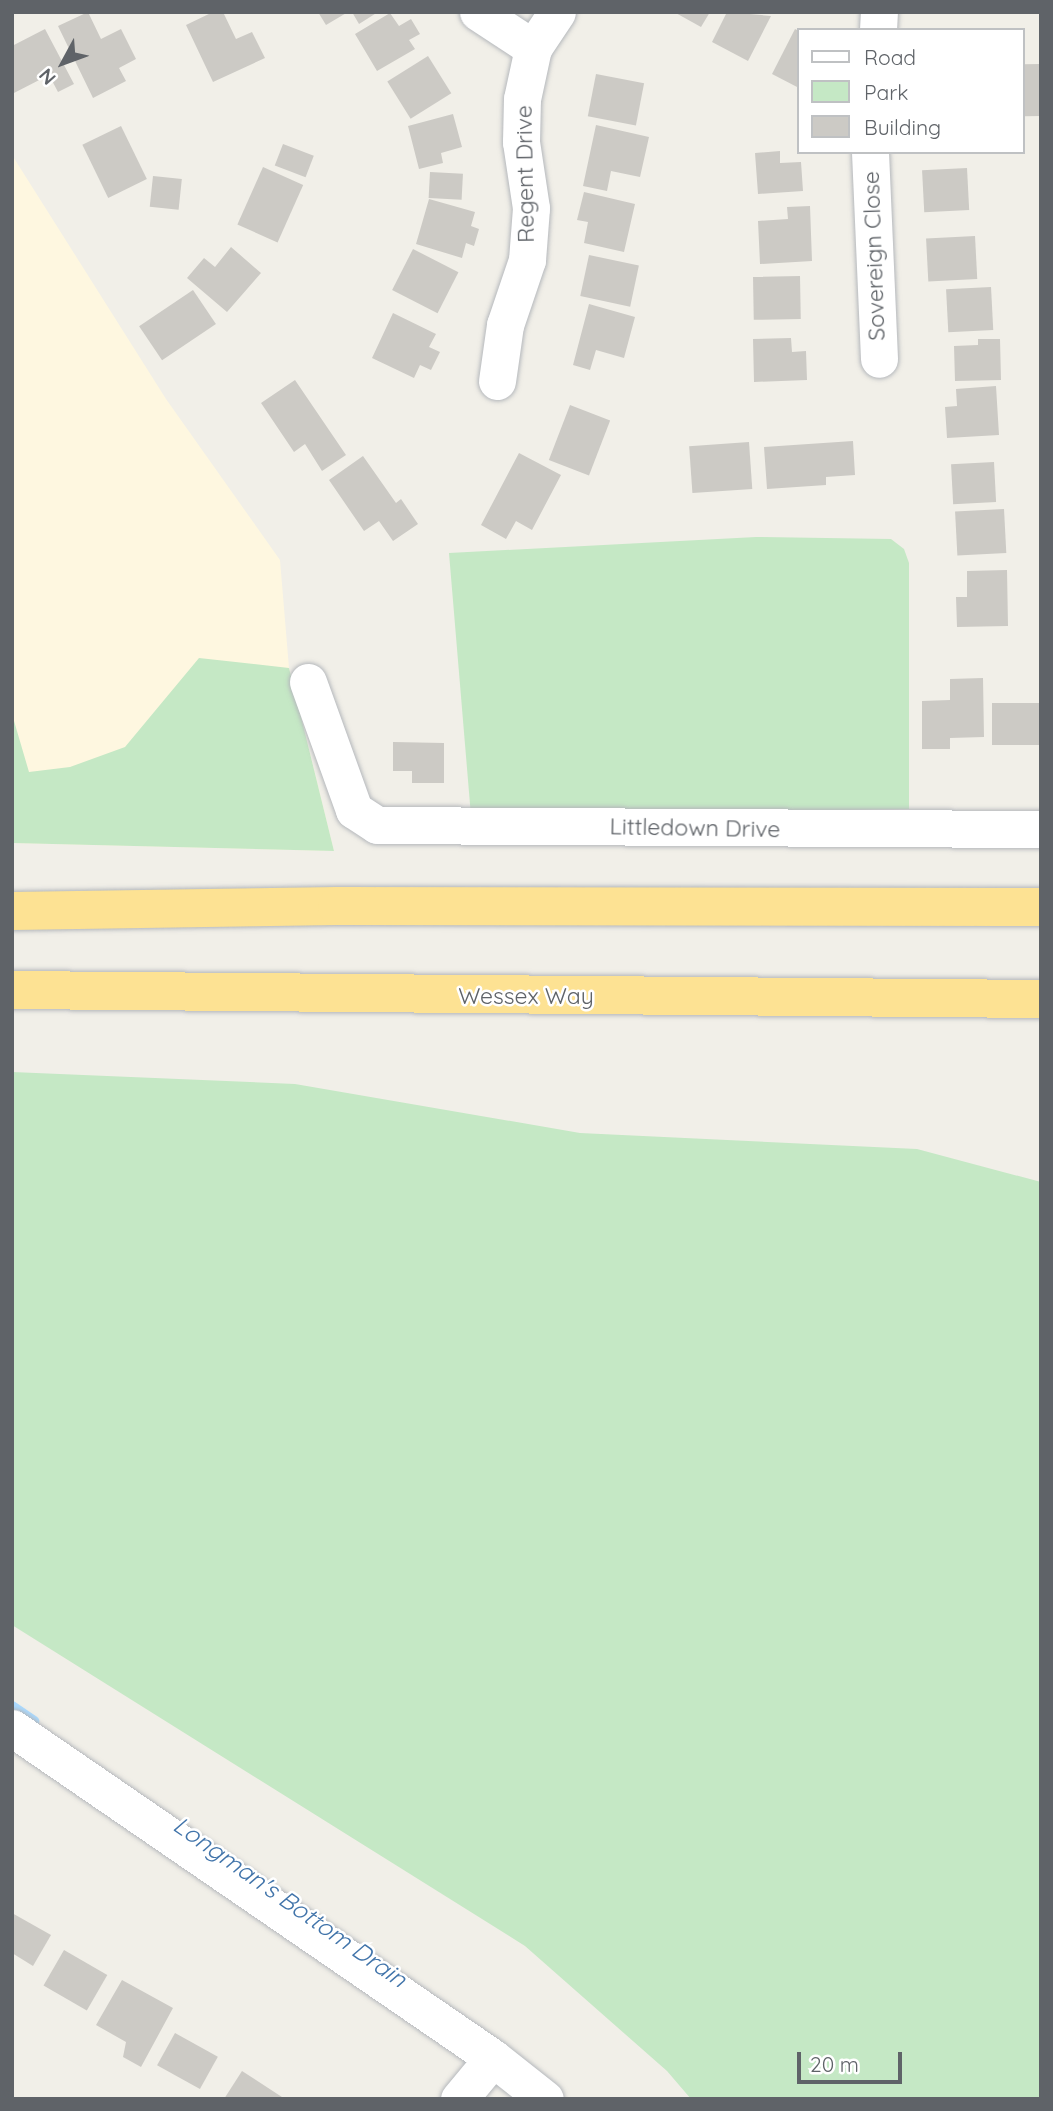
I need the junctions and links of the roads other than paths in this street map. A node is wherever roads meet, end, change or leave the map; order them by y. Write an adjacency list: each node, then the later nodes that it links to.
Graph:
1 (478, 12): 3 (street)
2 (557, 12): 3 (street, Regent Drive)
3 (533, 48): 6 (street, Regent Drive)
4 (870, 154): 5 (street, Sovereign Close)
5 (879, 359)
6 (496, 381)
7 (308, 682): 8 (street, Littledown Drive)
8 (1041, 829)
9 (1041, 907): 10 (highway)
10 (12, 911)
11 (12, 990): 12 (highway, Wessex Way)
12 (1041, 999)
13 (12, 1728): 14 (street)
14 (493, 2058): 15 (street); 16 (street)
15 (459, 2099)
16 (545, 2099)

